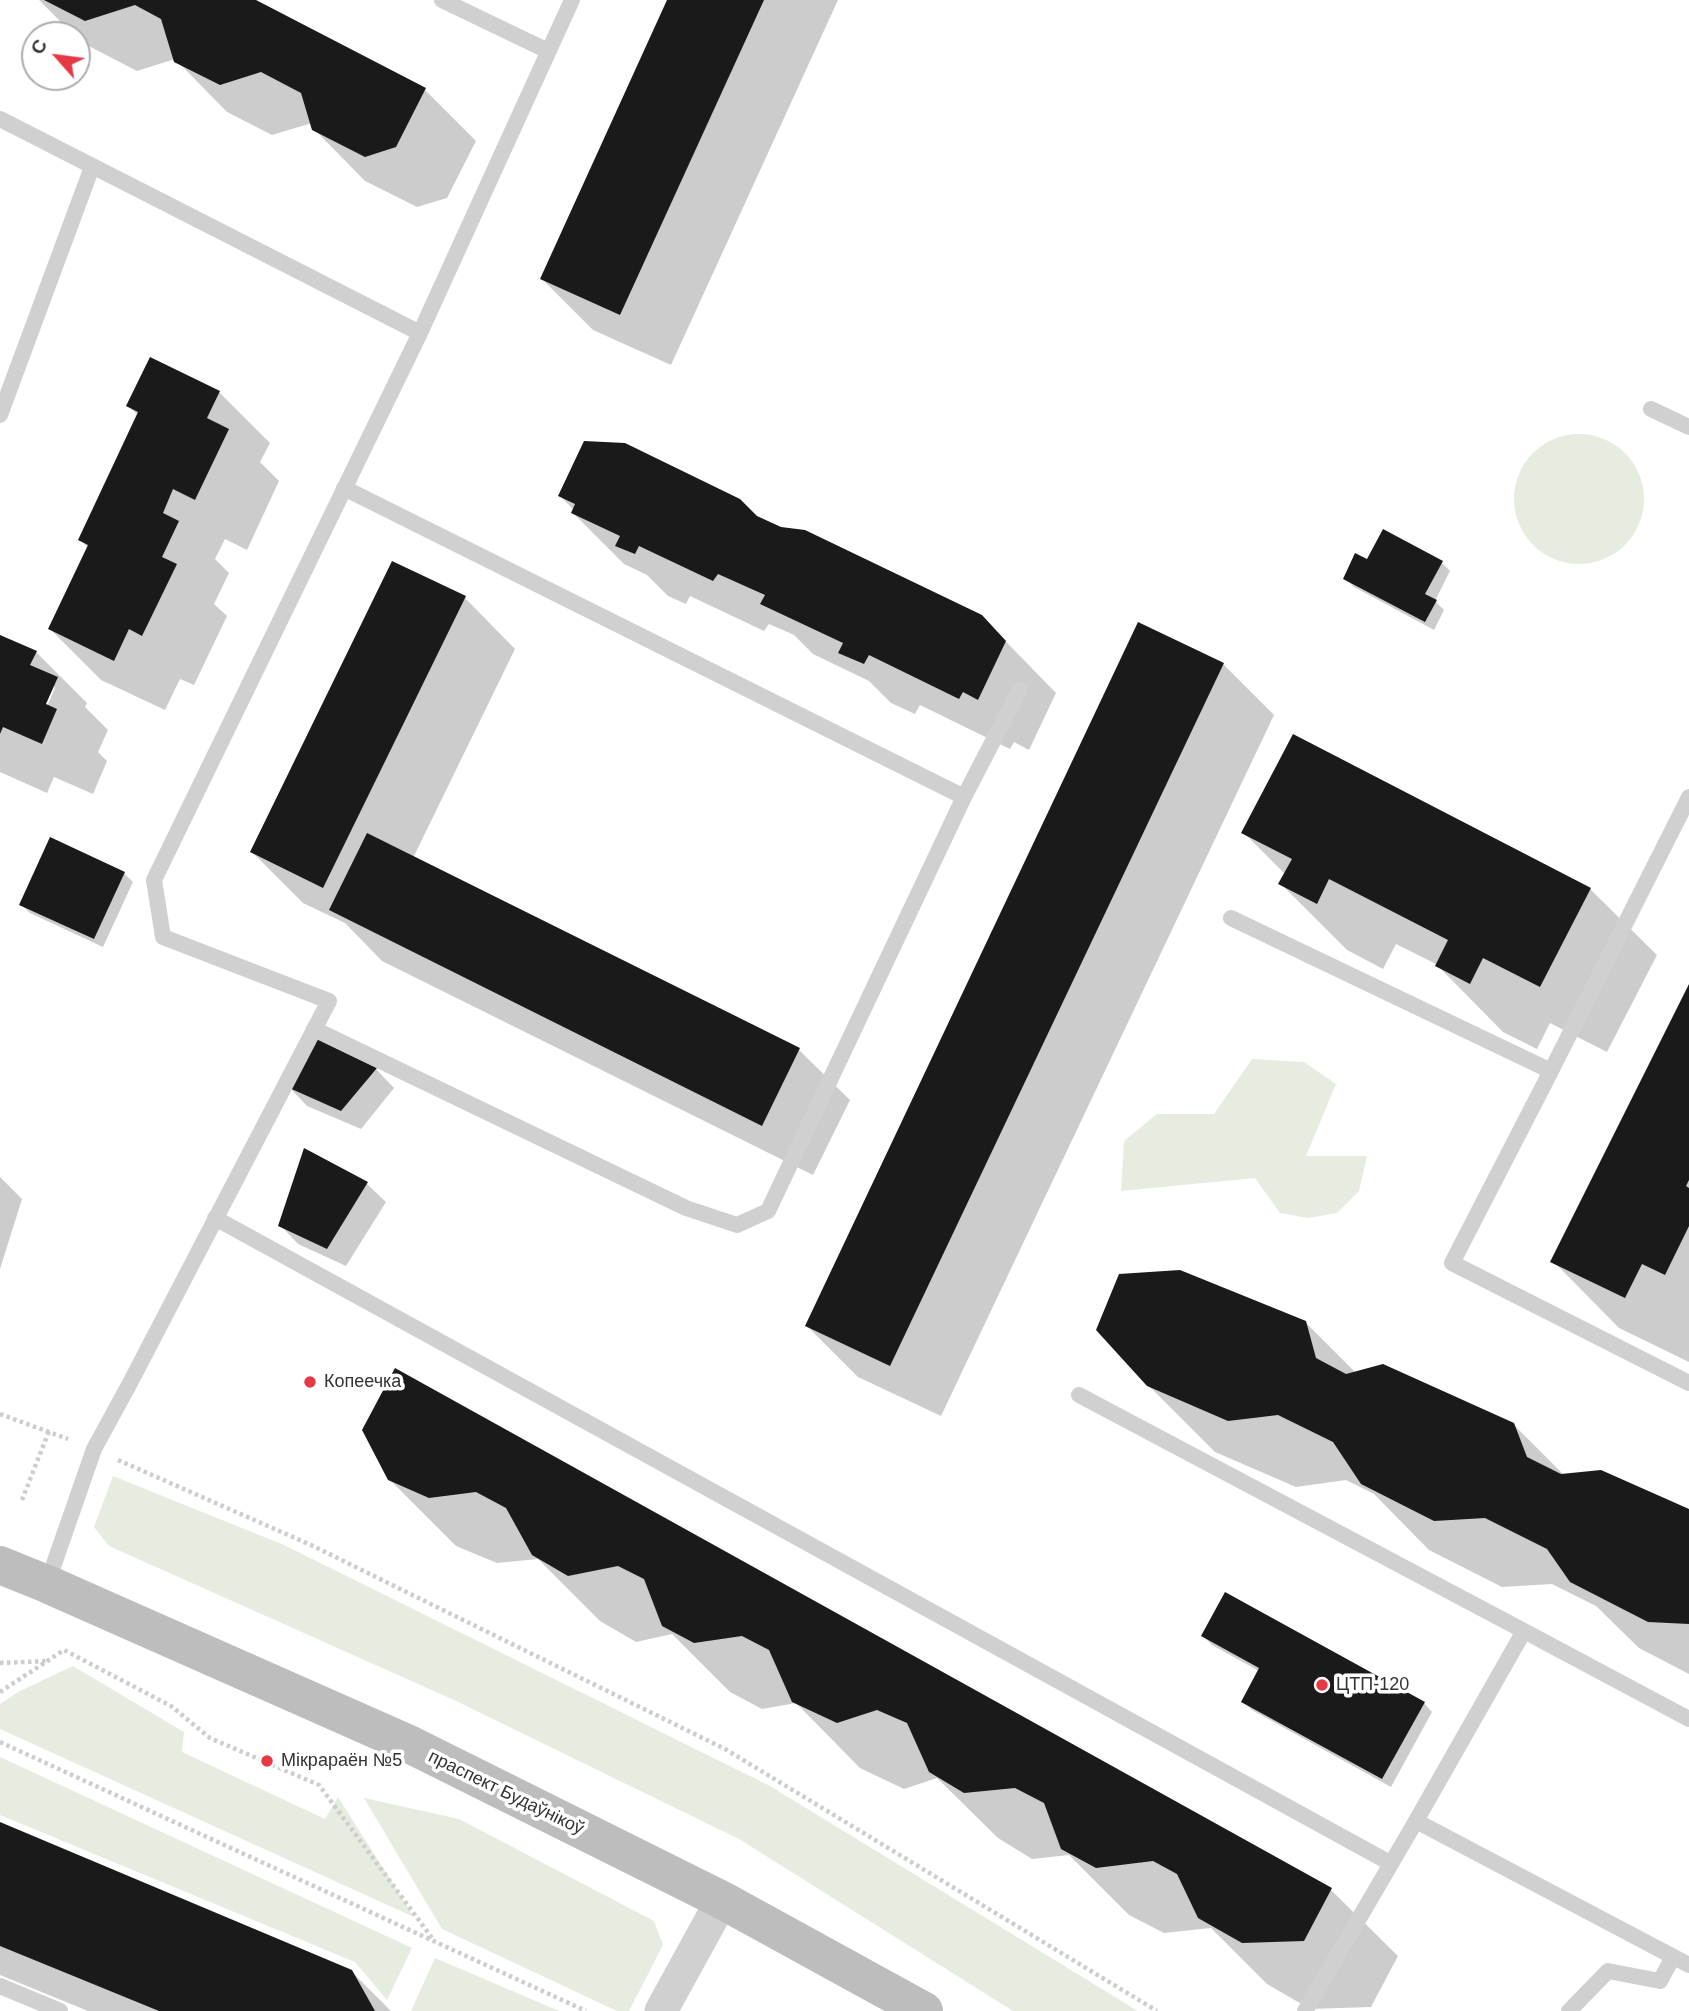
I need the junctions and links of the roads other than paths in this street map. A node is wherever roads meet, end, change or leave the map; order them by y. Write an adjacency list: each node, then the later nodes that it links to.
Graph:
1 (442, 0): 3 (lane)
2 (572, 0): 3 (lane)
3 (548, 51): 6 (lane)
4 (0, 119): 5 (lane)
5 (92, 167): 6 (lane); 8 (lane)
6 (420, 333): 10 (lane)
7 (1651, 409): 9 (lane)
8 (0, 415)
9 (1689, 427)
10 (344, 488): 12 (lane); 15 (lane)
11 (1020, 689): 12 (lane)
12 (964, 797): 15 (lane)
13 (1689, 797): 16 (lane)
14 (1231, 918): 16 (lane)
15 (314, 1030): 17 (lane)
16 (1551, 1071): 18 (lane)
17 (215, 1218): 21 (lane); 25 (lane)
18 (1689, 1383)
19 (1079, 1395): 22 (lane)
20 (0, 1565): 21 (main road, праспект Будаўнікоў)
21 (47, 1584): 26 (main road, праспект Будаўнікоў)
22 (1524, 1631): 23 (lane); 24 (lane)
23 (1689, 1719)
24 (1416, 1821): 25 (lane); 27 (lane)
25 (1390, 1863): 33 (lane)
26 (722, 1900): 31 (street); 32 (main road, праспект Будаўнікоў)
27 (1673, 1957): 28 (lane); 34 (lane)
28 (1689, 1965)
29 (0, 1986): 30 (lane)
30 (60, 2011)
31 (661, 2011)
32 (924, 2011)
33 (1305, 2011)
34 (1569, 2011)

